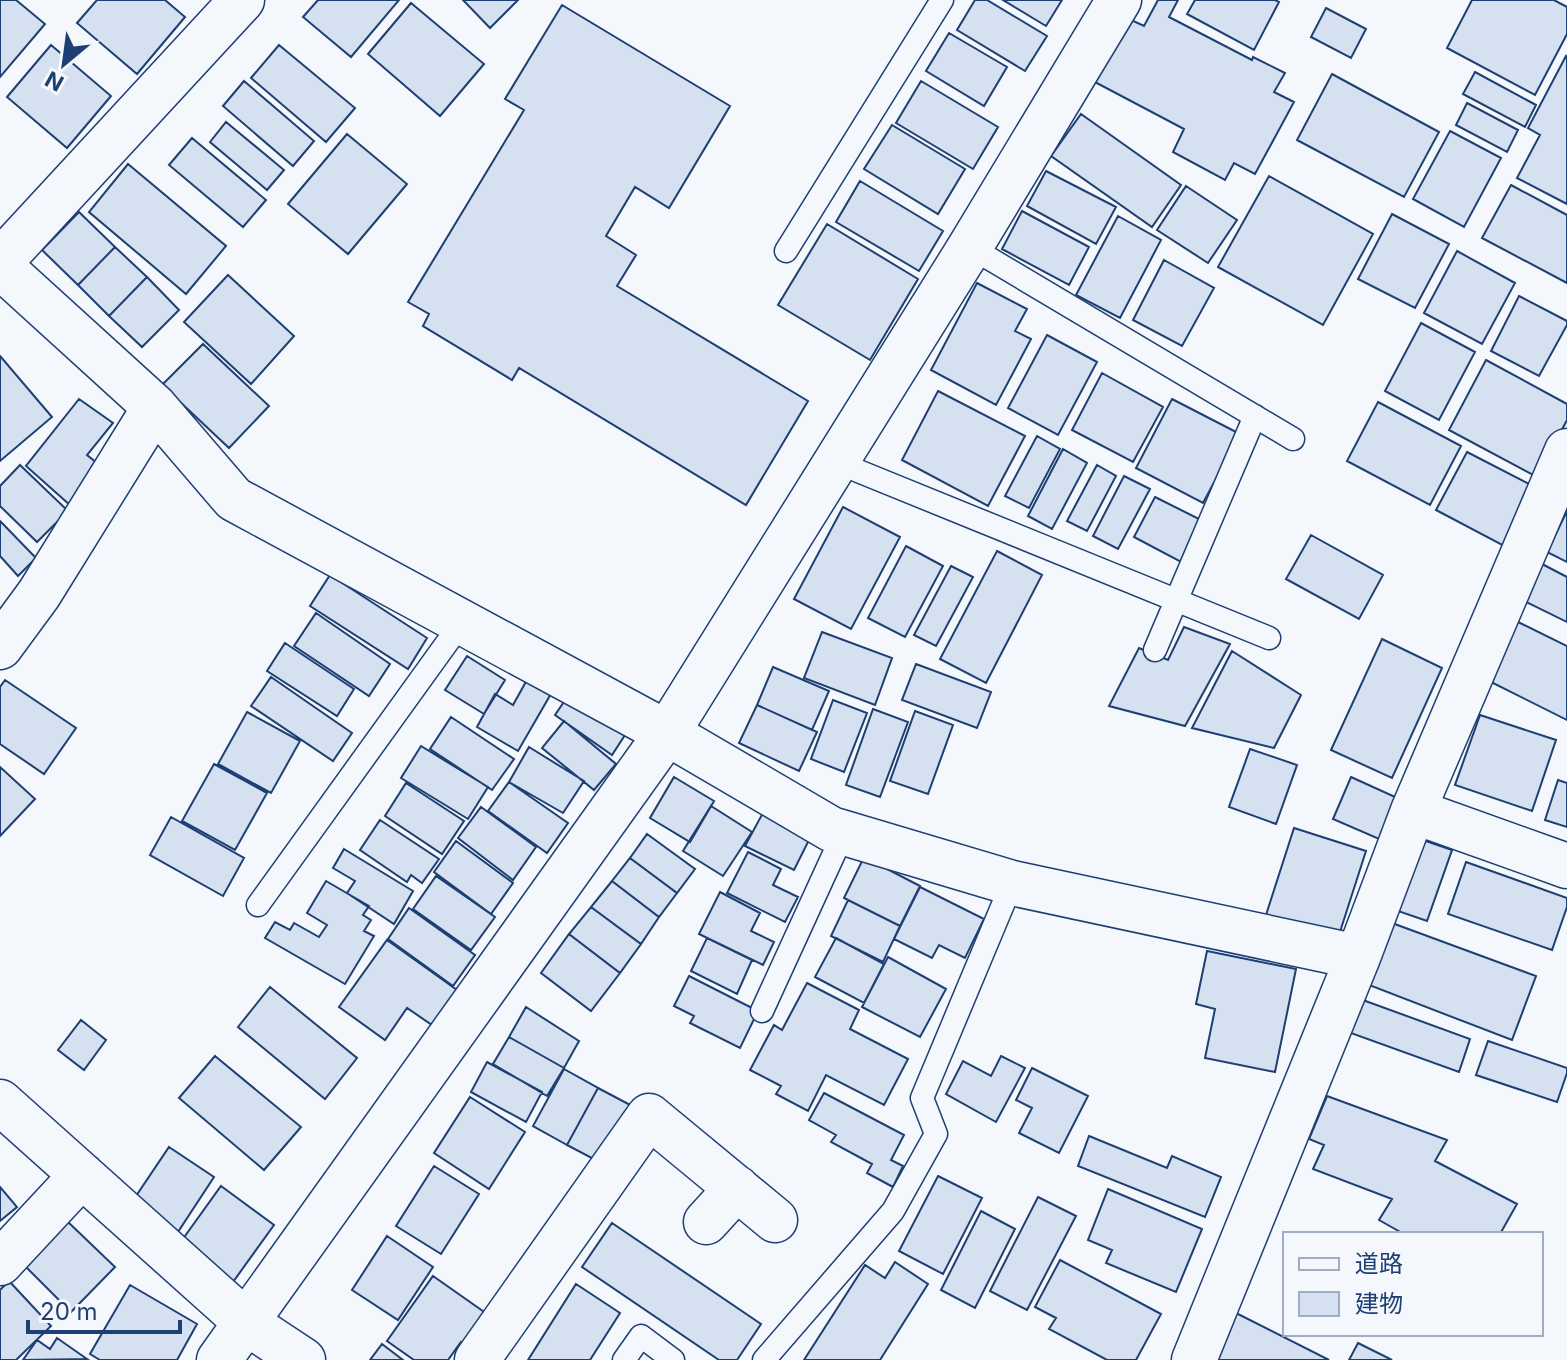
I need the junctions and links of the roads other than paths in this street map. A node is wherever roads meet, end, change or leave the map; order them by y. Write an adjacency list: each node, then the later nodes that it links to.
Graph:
1 (242, 0): 6 (street)
2 (942, 0): 5 (lane)
3 (1119, 0): 4 (street)
4 (970, 247): 8 (lane); 11 (street)
5 (786, 251)
6 (0, 264): 7 (street)
7 (155, 407): 13 (street); 15 (street)
8 (1255, 416): 9 (lane); 12 (lane)
9 (1293, 439)
10 (1567, 451): 18 (street)
11 (836, 462): 12 (lane); 17 (street)
12 (1177, 601): 14 (lane); 16 (lane)
13 (462, 622): 17 (street); 22 (lane)
14 (1269, 638)
15 (0, 647)
16 (1155, 650)
17 (667, 733): 19 (street); 31 (street)
18 (1413, 811): 20 (street); 23 (street)
19 (844, 832): 21 (street); 24 (lane)
20 (1567, 866)
21 (1012, 883): 23 (street); 37 (lane)
22 (258, 905)
23 (1358, 957): 38 (street)
24 (762, 1011)
25 (0, 1102): 26 (street)
26 (82, 1175): 30 (street); 31 (street)
27 (737, 1188): 28 (street); 29 (street); 34 (street)
28 (775, 1220)
29 (706, 1222)
30 (0, 1263)
31 (247, 1323): 32 (street); 33 (street)
32 (219, 1360)
33 (303, 1360)
34 (477, 1360)
35 (624, 1360): 36 (lane)
36 (673, 1360)
37 (764, 1360)
38 (1194, 1360)

